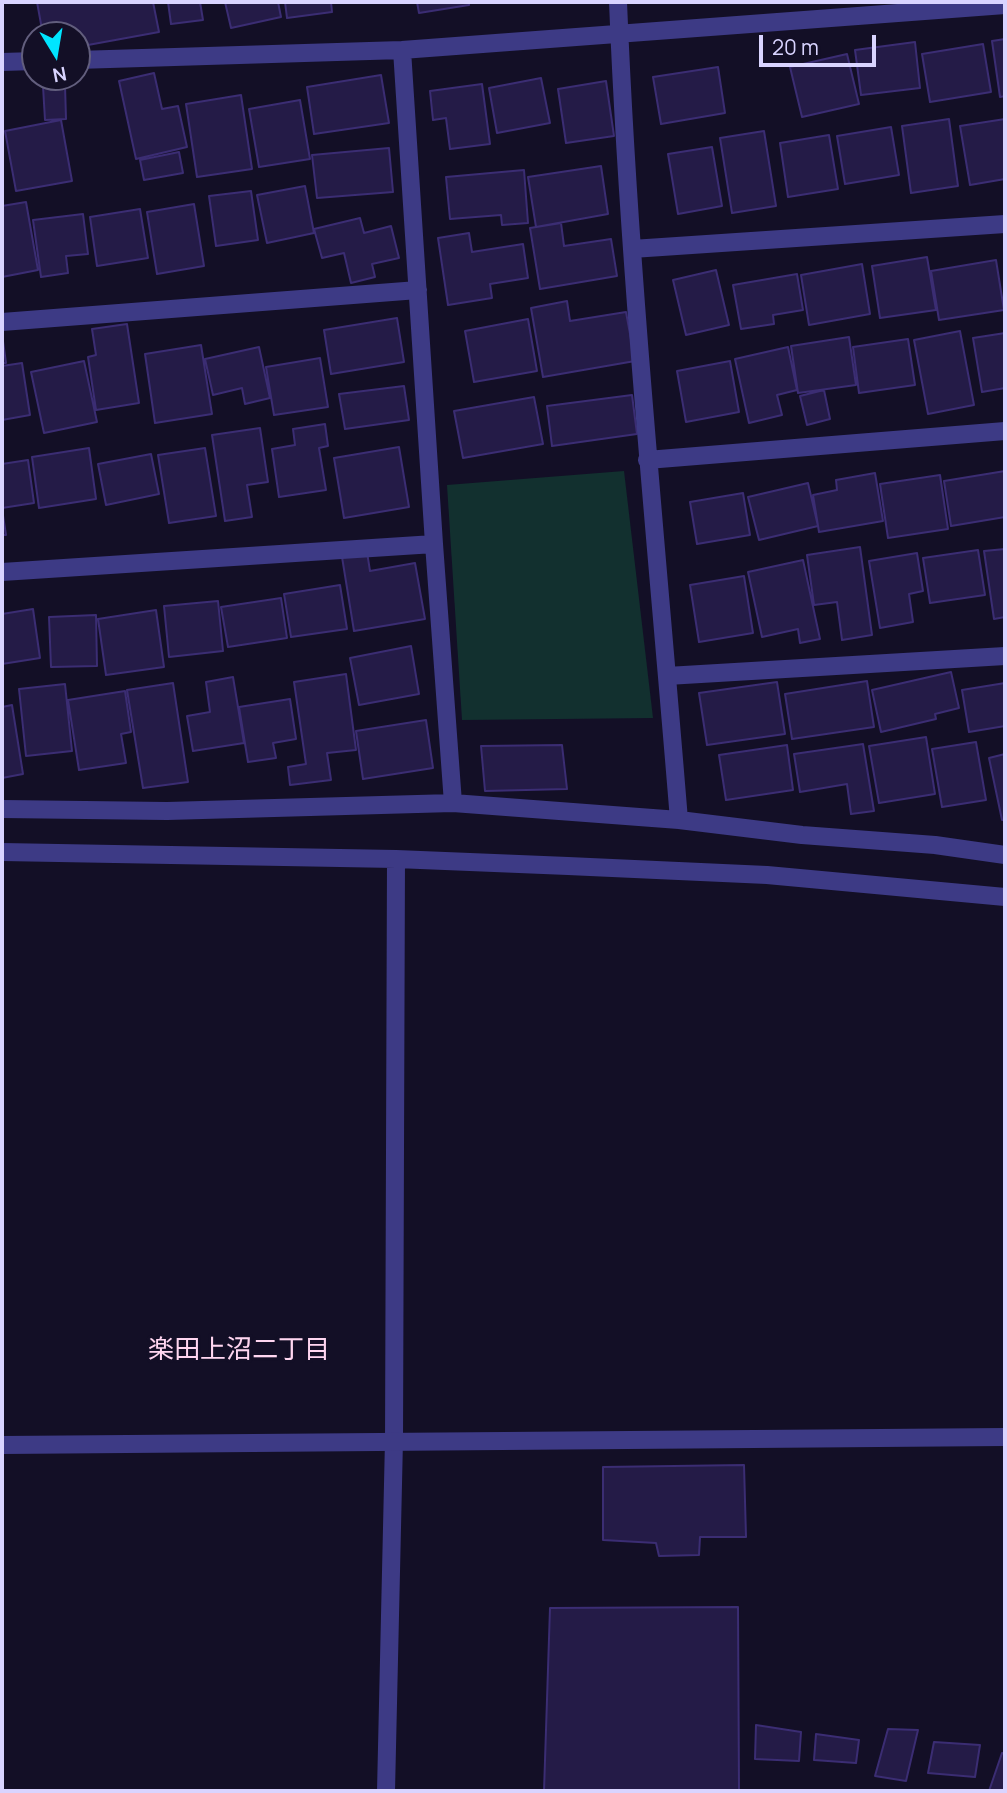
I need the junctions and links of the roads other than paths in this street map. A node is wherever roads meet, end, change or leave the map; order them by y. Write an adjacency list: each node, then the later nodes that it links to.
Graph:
1 (618, 2): 3 (street)
2 (1005, 5): 3 (street)
3 (620, 34): 4 (street); 9 (street)
4 (402, 50): 5 (street); 10 (street)
5 (91, 60)
6 (21, 61): 7 (street)
7 (2, 62)
8 (1005, 224): 9 (street)
9 (632, 249): 13 (street)
10 (418, 290): 11 (street); 14 (street)
11 (2, 323)
12 (1005, 431): 13 (street)
13 (647, 460): 17 (street)
14 (433, 544): 15 (street); 18 (street)
15 (2, 572)
16 (1005, 656): 17 (street)
17 (667, 676): 20 (street)
18 (453, 803): 19 (street); 20 (street)
19 (2, 809)
20 (679, 820): 22 (street)
21 (2, 852): 23 (street)
22 (1005, 855)
23 (396, 859): 24 (street); 26 (street)
24 (1005, 897)
25 (1005, 1437): 26 (street)
26 (394, 1440): 27 (street); 28 (street)
27 (2, 1445)
28 (386, 1791)

